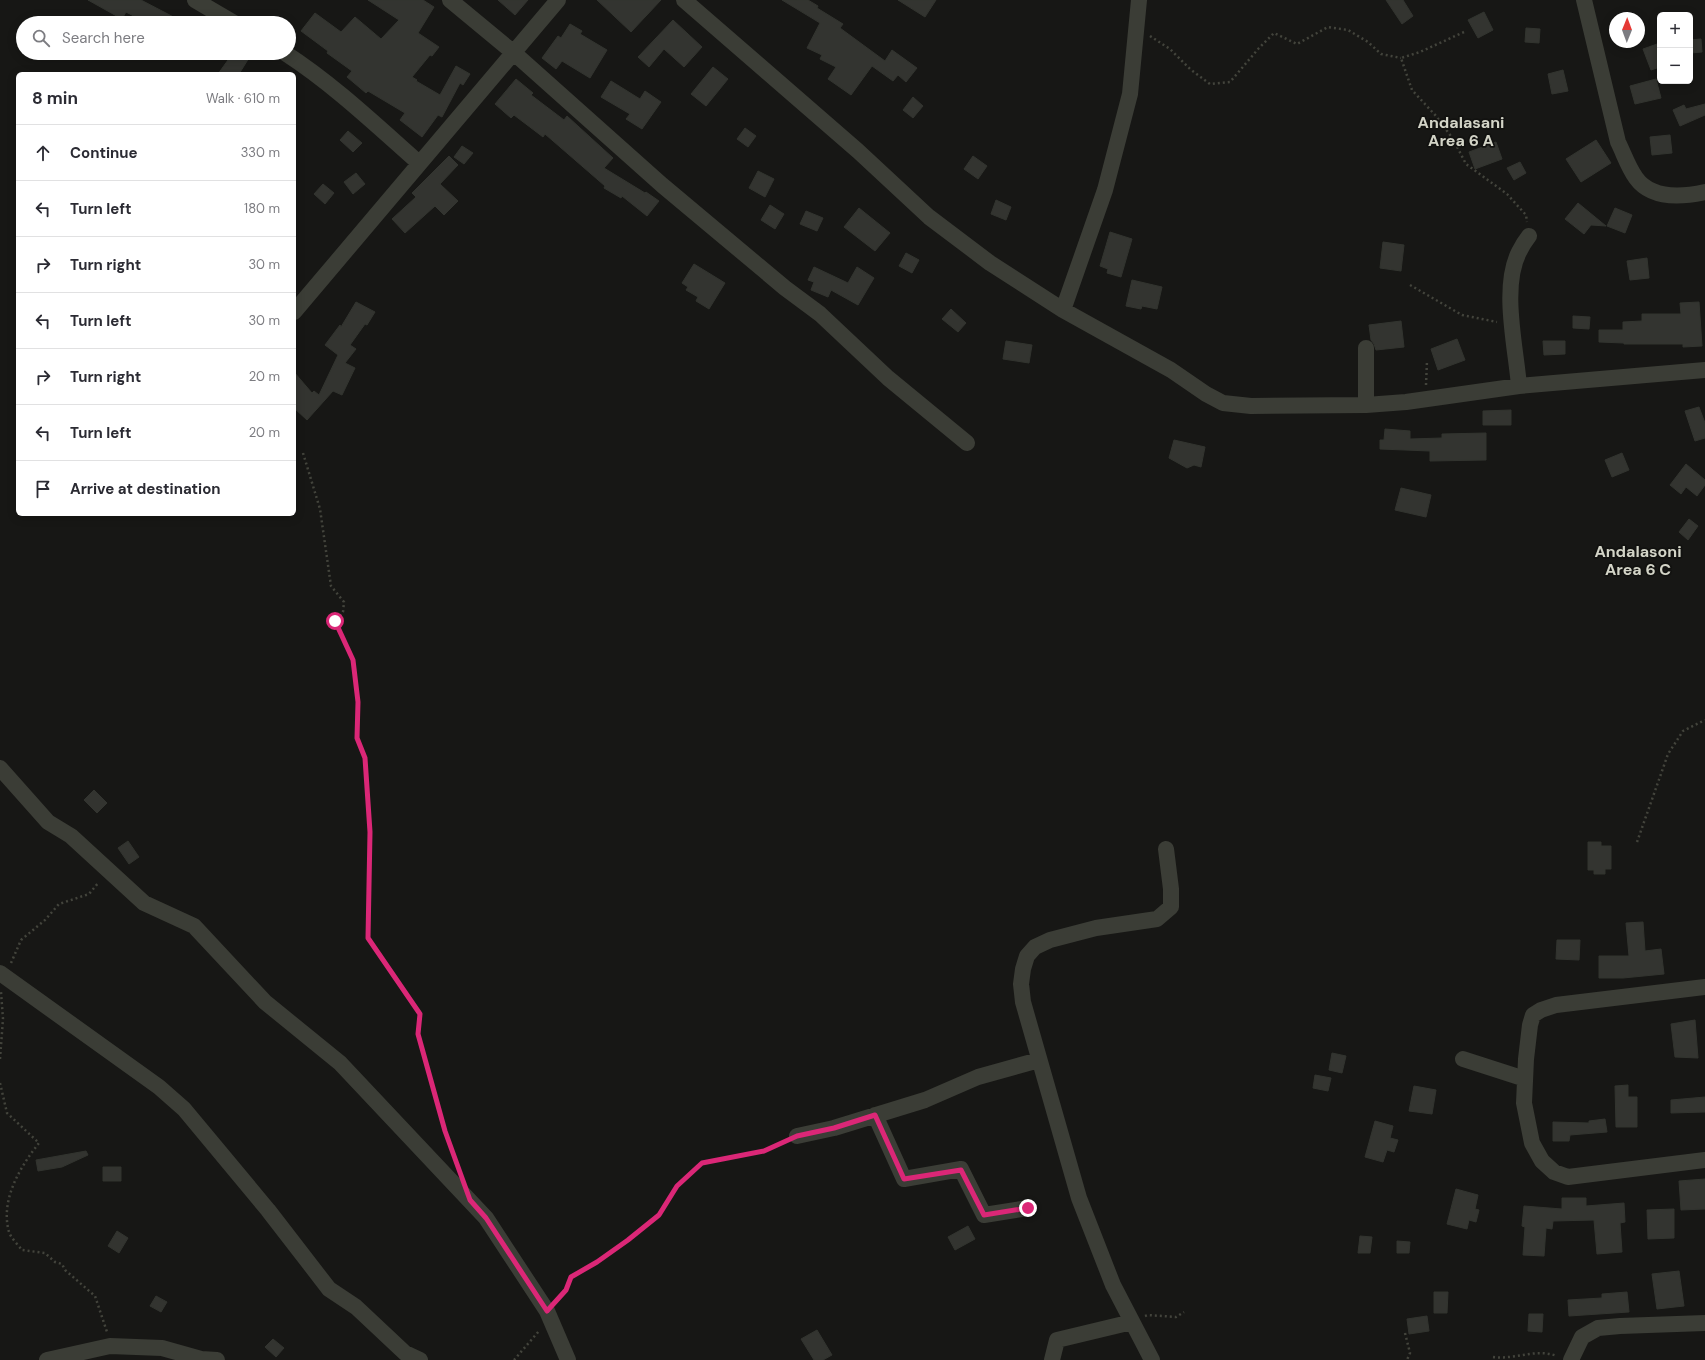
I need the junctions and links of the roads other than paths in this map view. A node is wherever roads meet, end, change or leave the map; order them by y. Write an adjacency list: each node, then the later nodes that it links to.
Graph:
1 (195, 0): 7 (street)
2 (450, 0): 8 (street)
3 (558, 0): 8 (street)
4 (684, 0): 14 (street)
5 (1139, 0): 14 (street)
6 (1584, 0): 11 (street)
7 (222, 16)
8 (514, 53): 10 (street); 19 (street)
9 (295, 60): 10 (street)
10 (419, 163): 13 (street)
11 (1705, 192)
12 (1528, 236): 17 (street)
13 (296, 310)
14 (1063, 310): 18 (street)
15 (1366, 348): 18 (street)
16 (1705, 370): 17 (street)
17 (1519, 386): 18 (street)
18 (1366, 405)
19 (967, 443)
20 (0, 768): 37 (street)
21 (1166, 849): 25 (street)
22 (1, 978): 36 (street)
23 (1705, 987): 26 (street)
24 (1463, 1059): 26 (street)
25 (1039, 1060): 27 (street); 31 (street)
26 (1526, 1079): 29 (street)
27 (875, 1115): 28 (street); 30 (street)
28 (797, 1136)
29 (1705, 1160)
30 (1028, 1208)
31 (1132, 1322): 38 (street); 39 (street)
32 (1705, 1323): 33 (street)
33 (1566, 1359)
34 (48, 1360): 35 (street)
35 (217, 1360)
36 (420, 1360)
37 (568, 1360)
38 (1052, 1360)
39 (1152, 1360)

